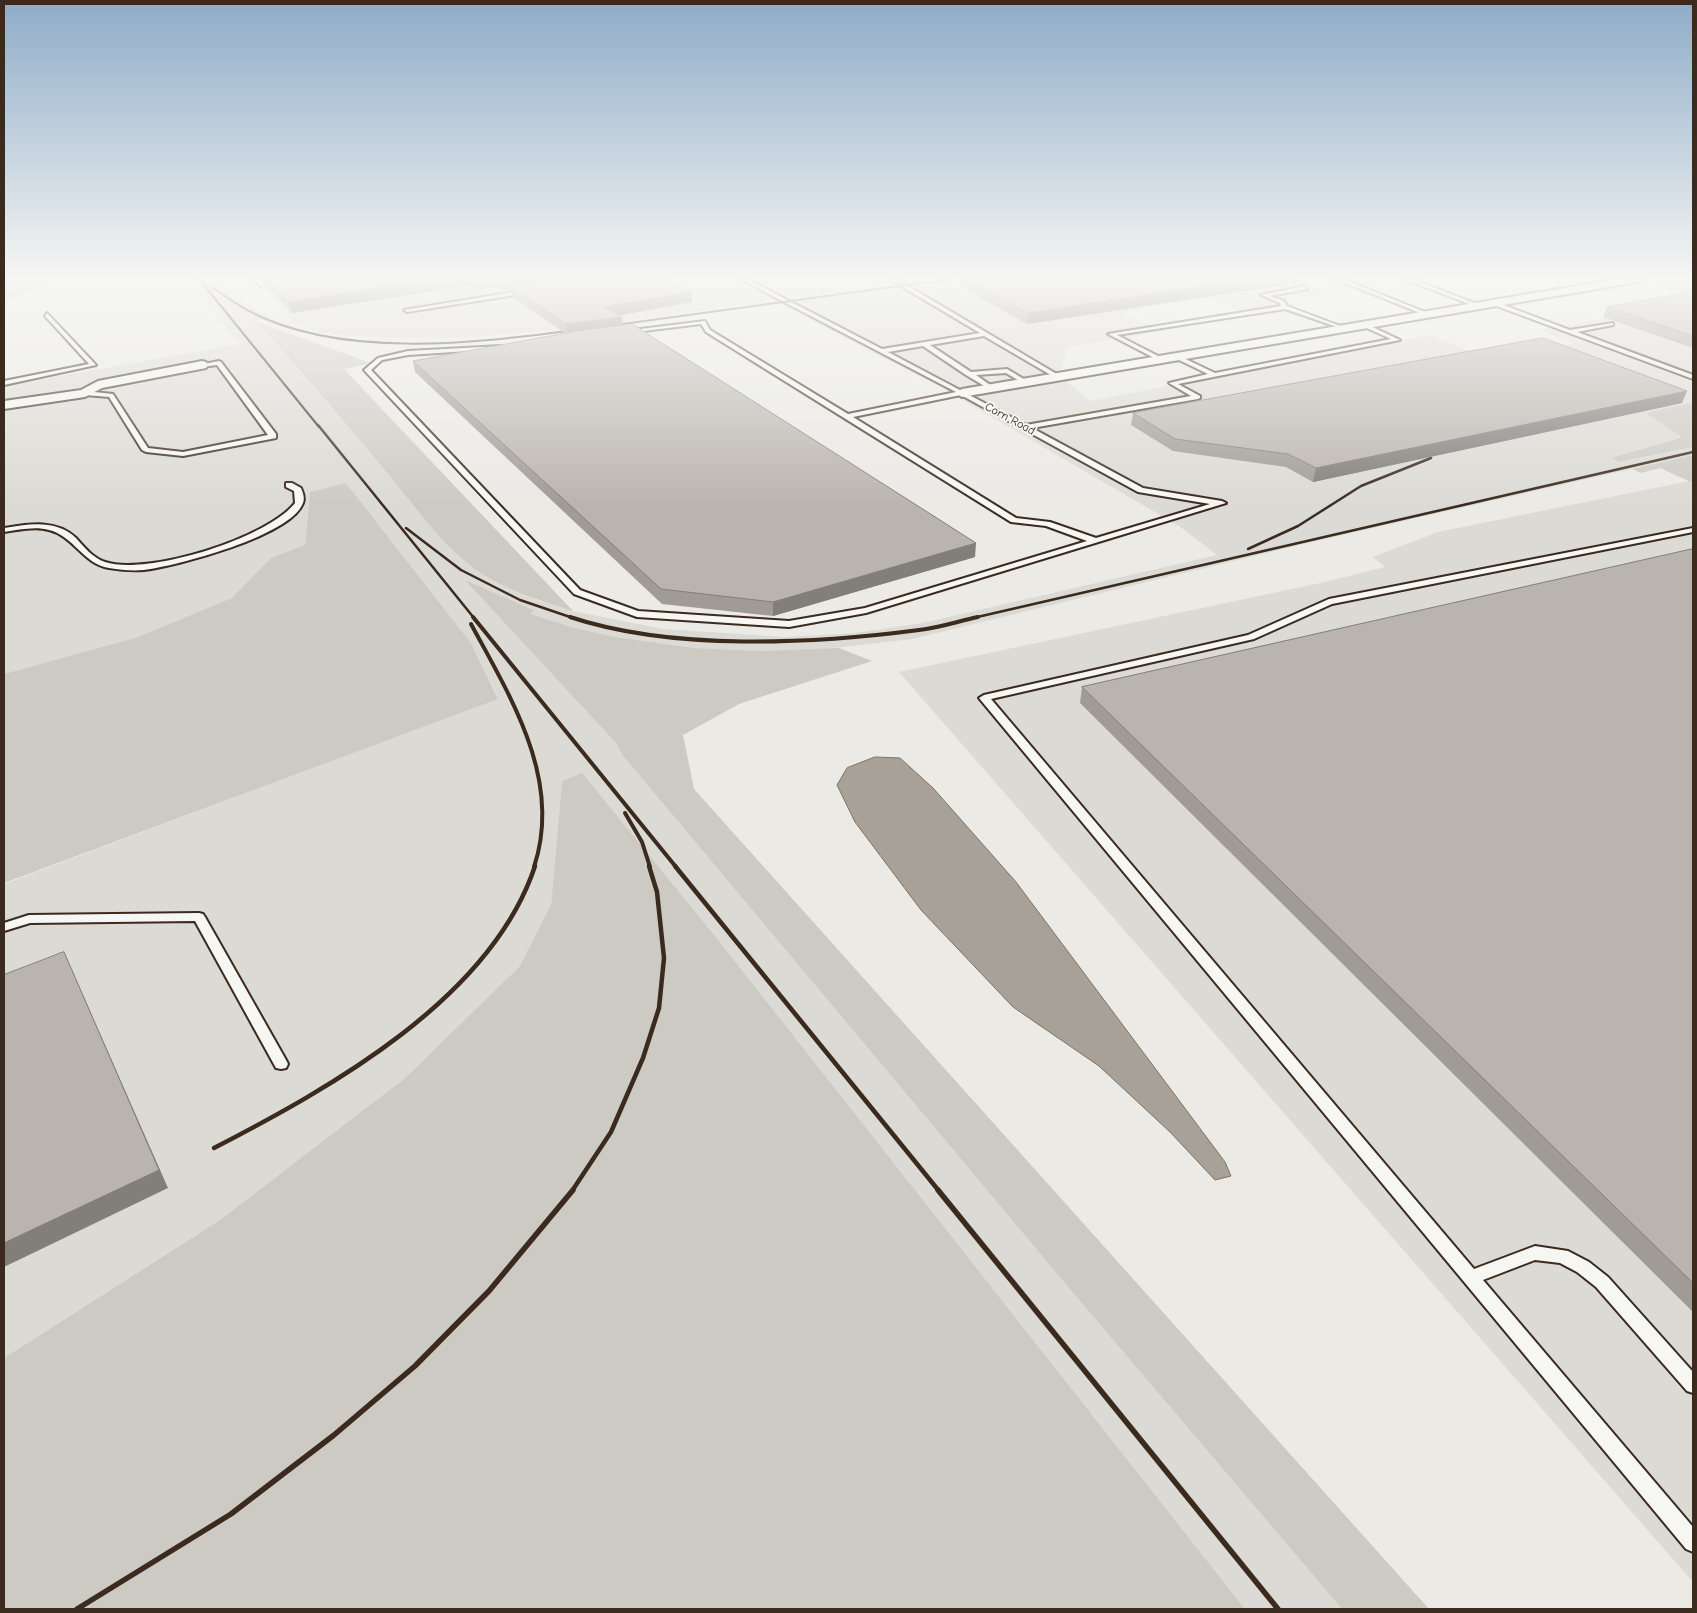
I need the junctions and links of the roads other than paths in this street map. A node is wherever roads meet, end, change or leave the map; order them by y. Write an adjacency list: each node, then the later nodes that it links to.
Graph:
1 (84, 354): 19 (lane)
2 (399, 354): 29 (lane)
3 (745, 354): 24 (lane)
4 (888, 354): 22 (lane)
5 (939, 354): 14 (lane)
6 (1020, 354): 16 (lane)
7 (1151, 354): 12 (lane)
8 (1192, 354): 11 (street, Corn Road)
9 (1320, 354): 15 (lane)
10 (1631, 354): 17 (lane)
11 (1177, 357): 12 (street, Corn Road); 15 (lane)
12 (1162, 360): 16 (street, Corn Road)
13 (202, 364): 21 (street); 21 (lane)
14 (968, 374): 18 (lane); 20 (lane)
15 (1213, 374): 25 (lane)
16 (1058, 377): 18 (street, Corn Road)
17 (1693, 377)
18 (1025, 382): 20 (street, Corn Road)
19 (4, 383)
20 (990, 388): 22 (street, Corn Road)
21 (85, 393): 23 (street)
22 (962, 393): 24 (lane); 25 (lane, Corn Road)
23 (4, 404)
24 (845, 417): 29 (lane)
25 (1025, 427): 29 (lane, Corn Road)
26 (289, 485): 27 (lane)
27 (4, 530)
28 (1693, 530): 32 (lane)
29 (1096, 541)
30 (4, 927): 31 (lane)
31 (280, 1064)
32 (1471, 1276): 33 (lane); 34 (lane)
33 (1693, 1386)
34 (1693, 1542)

